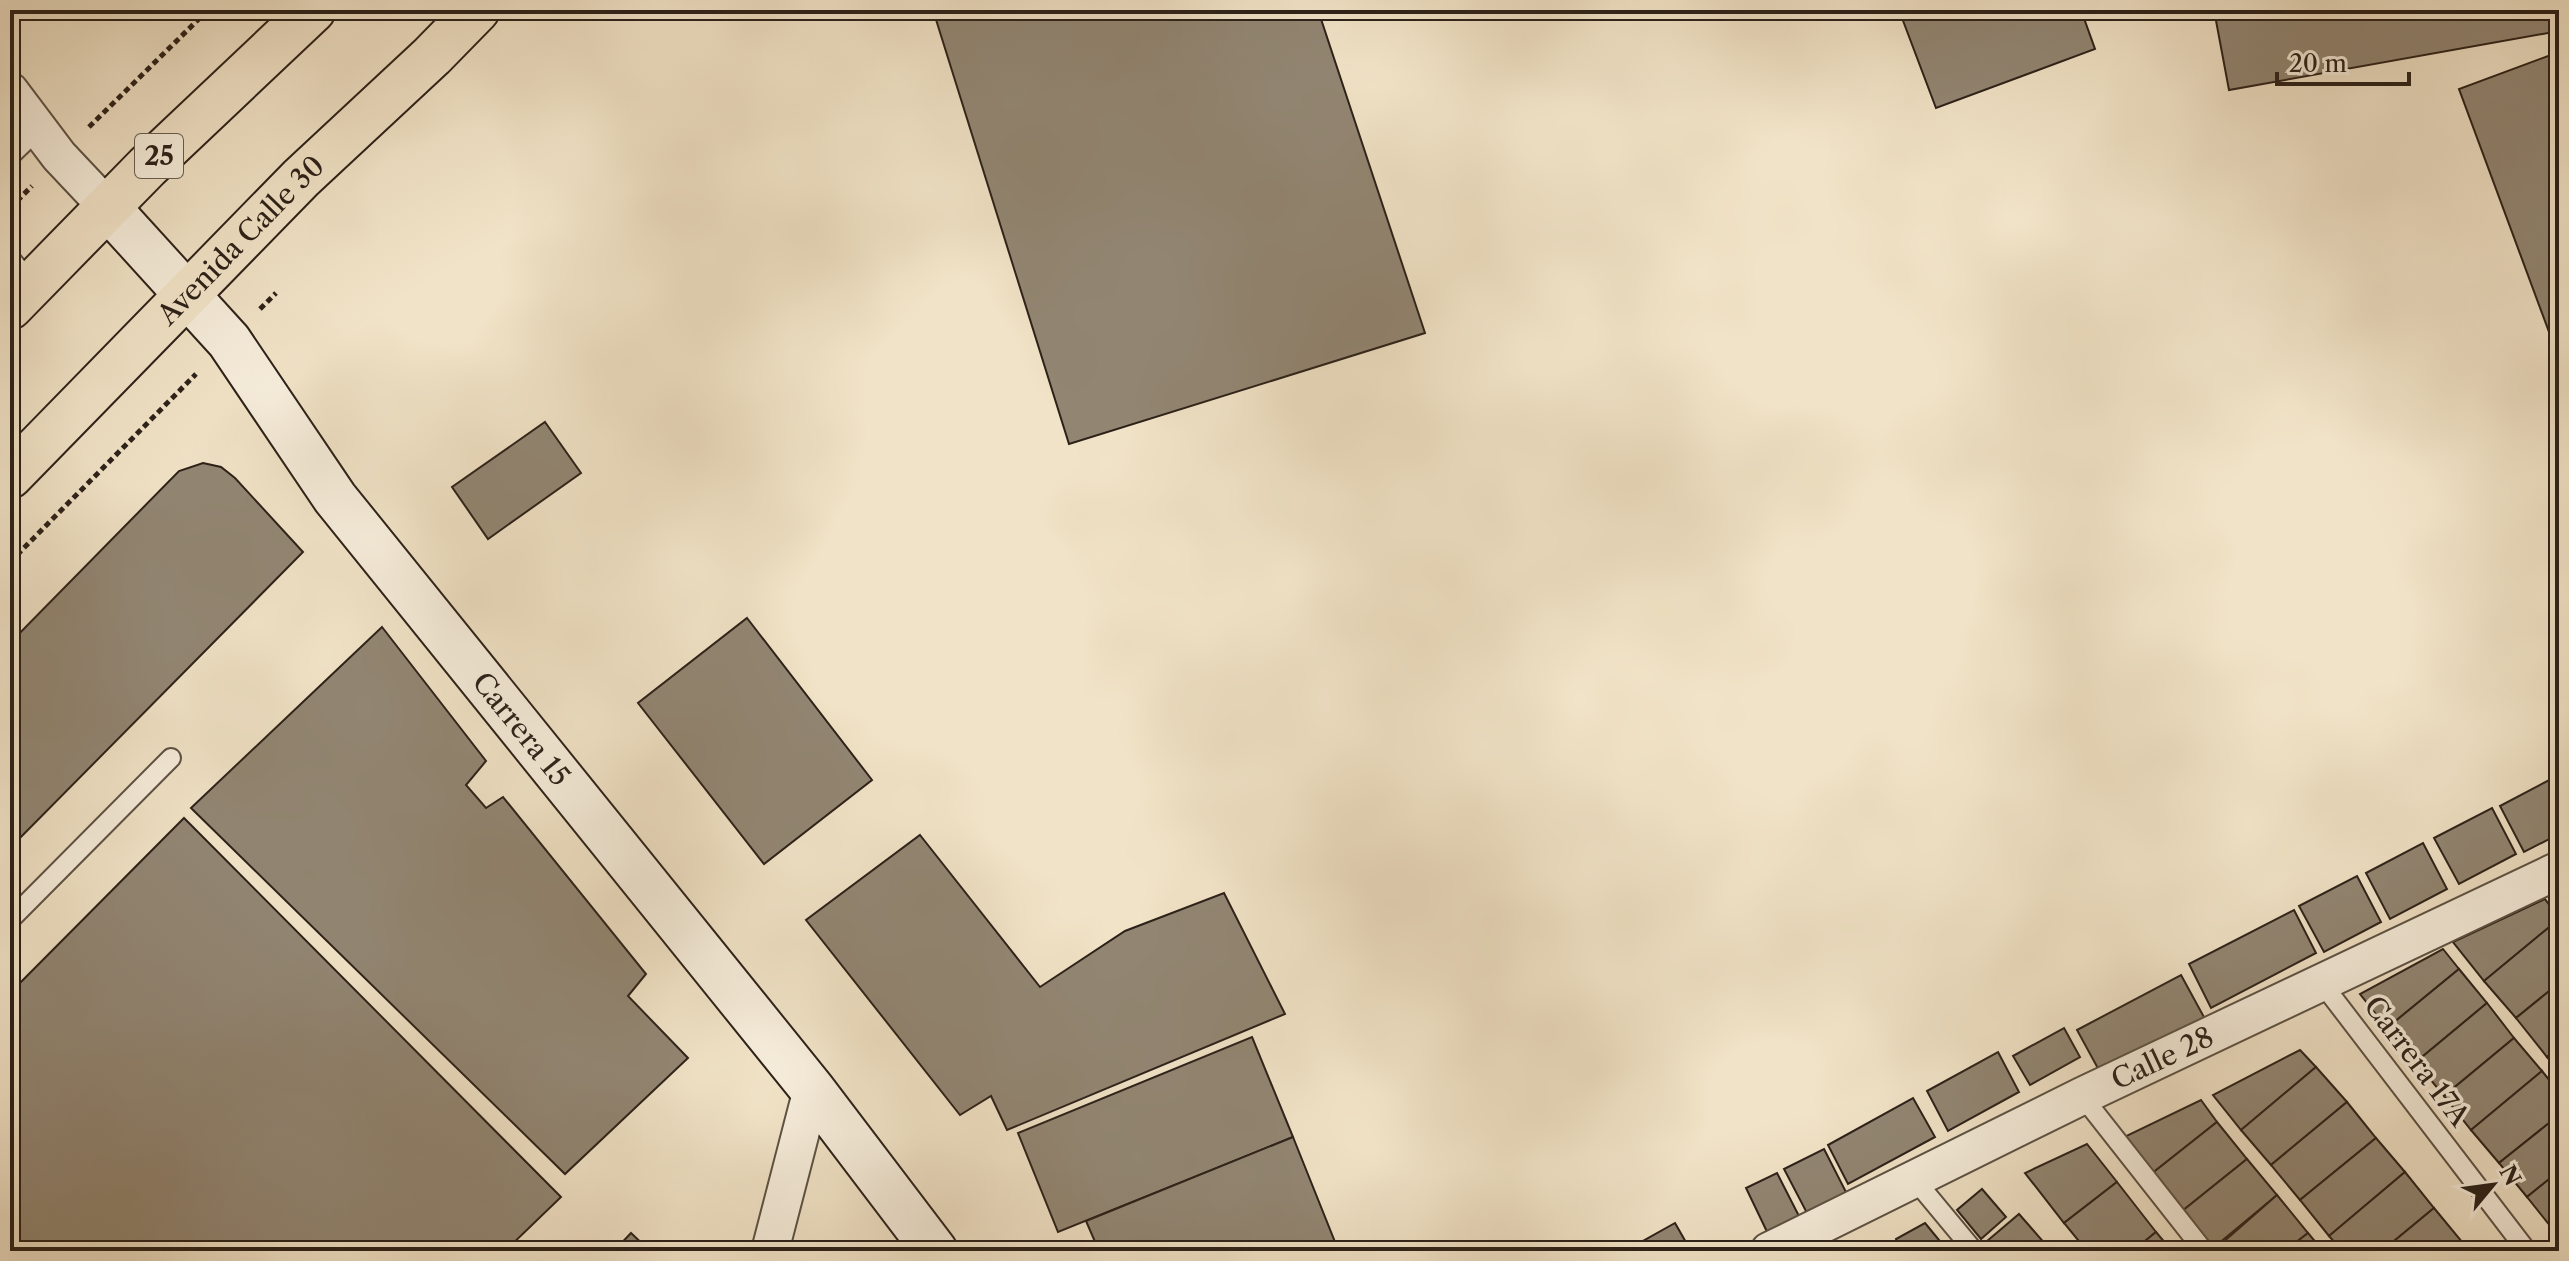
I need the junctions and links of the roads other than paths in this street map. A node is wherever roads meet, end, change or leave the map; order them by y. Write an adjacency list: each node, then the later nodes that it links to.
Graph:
1 (313, 10): 6 (highway, 25)
2 (477, 10): 8 (highway, Avenida Calle 30)
3 (10, 91): 4 (street)
4 (38, 129): 5 (lane); 6 (street)
5 (10, 156)
6 (108, 208): 7 (highway, 25); 8 (street, Carrera 15)
7 (17, 283)
8 (186, 297): 9 (highway, Avenida Calle 30); 14 (street, Carrera 15)
9 (10, 476)
10 (171, 758): 12 (lane)
11 (2559, 870): 13 (street, Calle 28)
12 (10, 920)
13 (2321, 982): 15 (street, Calle 28); 22 (lane, Carrera 17A)
14 (812, 1089): 17 (street); 18 (street, Carrera 15)
15 (2082, 1096): 16 (street, Calle 28); 21 (lane)
16 (1915, 1180): 19 (street, Calle 28); 20 (lane)
17 (770, 1251)
18 (935, 1251)
19 (1769, 1251)
20 (1974, 1251)
21 (2204, 1251)
22 (2527, 1251)

